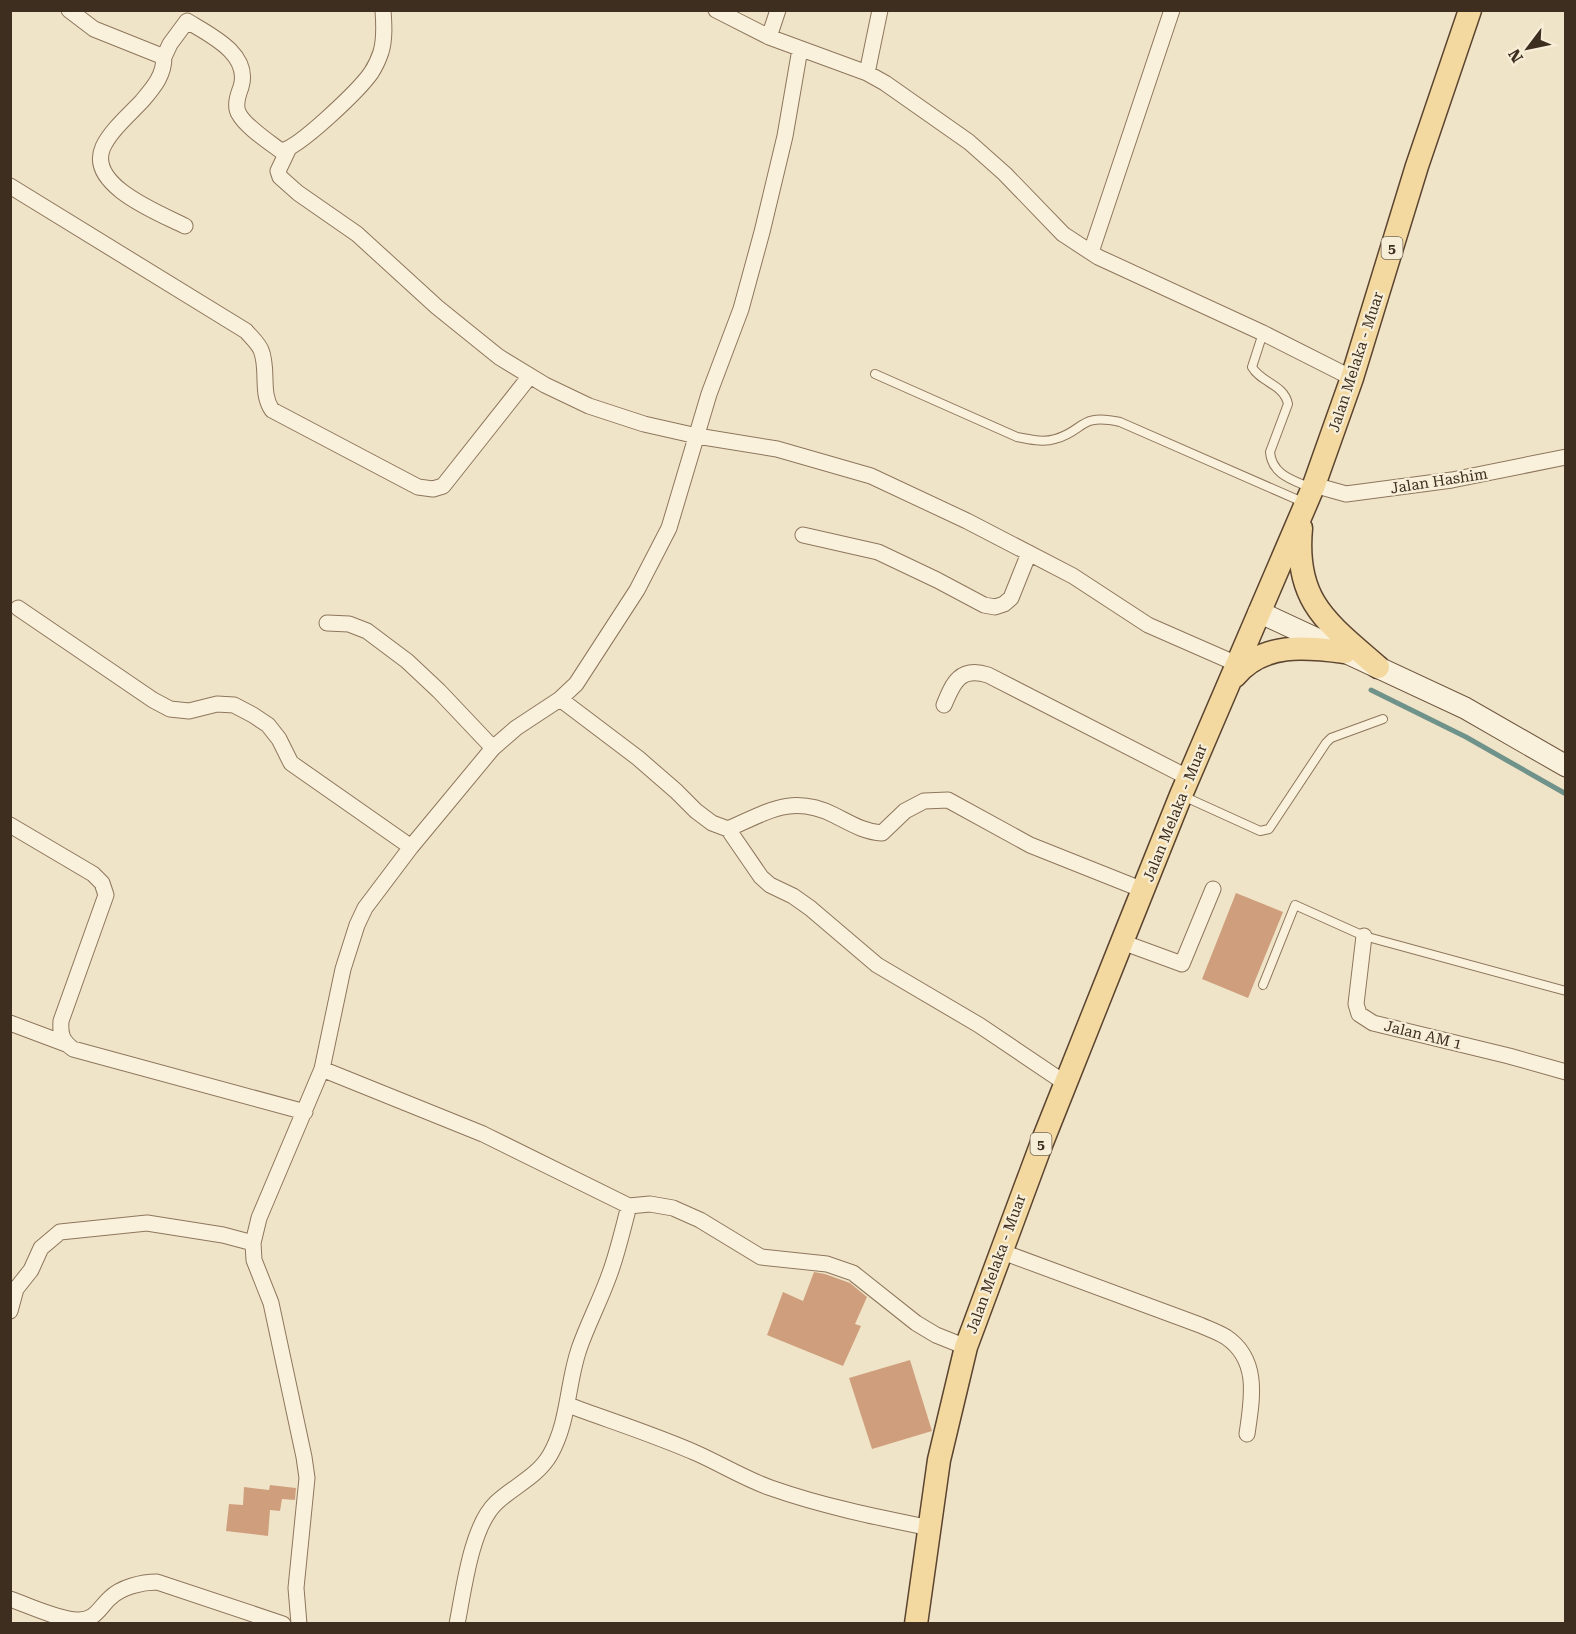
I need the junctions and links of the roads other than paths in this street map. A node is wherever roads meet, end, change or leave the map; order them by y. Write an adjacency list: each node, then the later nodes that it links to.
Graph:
1 (69, 10): 11 (street)
2 (383, 10): 13 (street)
3 (716, 10): 9 (street)
4 (778, 10): 9 (street)
5 (880, 10): 12 (street)
6 (1172, 10): 16 (street)
7 (1470, 10): 20 (main road, Jalan Melaka - Muar / 5)
8 (189, 16): 11 (street); 13 (street)
9 (769, 37): 10 (street)
10 (800, 49): 12 (street); 21 (street)
11 (164, 57): 15 (street)
12 (867, 73): 16 (street)
13 (288, 150): 19 (street)
14 (10, 186): 19 (street)
15 (185, 226)
16 (1091, 252): 17 (street)
17 (1263, 333): 20 (street); 23 (lane)
18 (875, 374): 24 (lane)
19 (530, 376): 21 (street)
20 (1352, 378): 25 (main road, Jalan Melaka - Muar / 5)
21 (697, 436): 27 (street); 34 (street)
22 (1566, 458): 25 (street, Jalan Hashim)
23 (1287, 478): 24 (lane); 25 (lane)
24 (1280, 491): 25 (lane)
25 (1309, 497): 29 (main road, Jalan Melaka - Muar / 5); 32 (main road)
26 (803, 535): 27 (street)
27 (1029, 553): 33 (street)
28 (18, 608): 42 (street)
29 (1259, 612): 31 (main road); 33 (main road, Jalan Melaka - Muar / 5)
30 (327, 622): 37 (street)
31 (1345, 652): 32 (main road); 33 (main road)
32 (1378, 667): 38 (main road)
33 (1233, 674): 39 (main road, Jalan Melaka - Muar / 5)
34 (560, 699): 37 (street); 41 (street)
35 (944, 705): 39 (street)
36 (1383, 719): 39 (lane)
37 (493, 748): 42 (street)
38 (1566, 766)
39 (1185, 787): 44 (main road, Jalan Melaka - Muar / 5)
40 (10, 825): 50 (street)
41 (728, 829): 44 (street); 53 (street)
42 (411, 847): 51 (street)
43 (1213, 889): 46 (street)
44 (1143, 890): 46 (main road, Jalan Melaka - Muar / 5)
45 (1364, 936): 47 (lane); 48 (lane); 52 (street, Jalan AM 1)
46 (1122, 942): 53 (main road, Jalan Melaka - Muar / 5)
47 (1263, 985)
48 (1566, 991)
49 (10, 1023): 50 (street)
50 (66, 1044): 54 (street)
51 (322, 1069): 54 (street); 55 (street)
52 (1566, 1072)
53 (1065, 1083): 57 (main road, Jalan Melaka - Muar / 5)
54 (305, 1112): 56 (street)
55 (629, 1206): 59 (street); 60 (street)
56 (253, 1243): 58 (street); 66 (street)
57 (1000, 1251): 59 (main road, Jalan Melaka - Muar / 5); 61 (street)
58 (10, 1311)
59 (966, 1347): 62 (main road, Jalan Melaka - Muar / 5)
60 (568, 1405): 62 (street); 67 (street)
61 (1247, 1434)
62 (930, 1528): 68 (main road, Jalan Melaka - Muar / 5)
63 (10, 1599): 64 (street)
64 (49, 1618): 65 (street)
65 (283, 1623)
66 (299, 1623)
67 (457, 1623)
68 (916, 1623)

